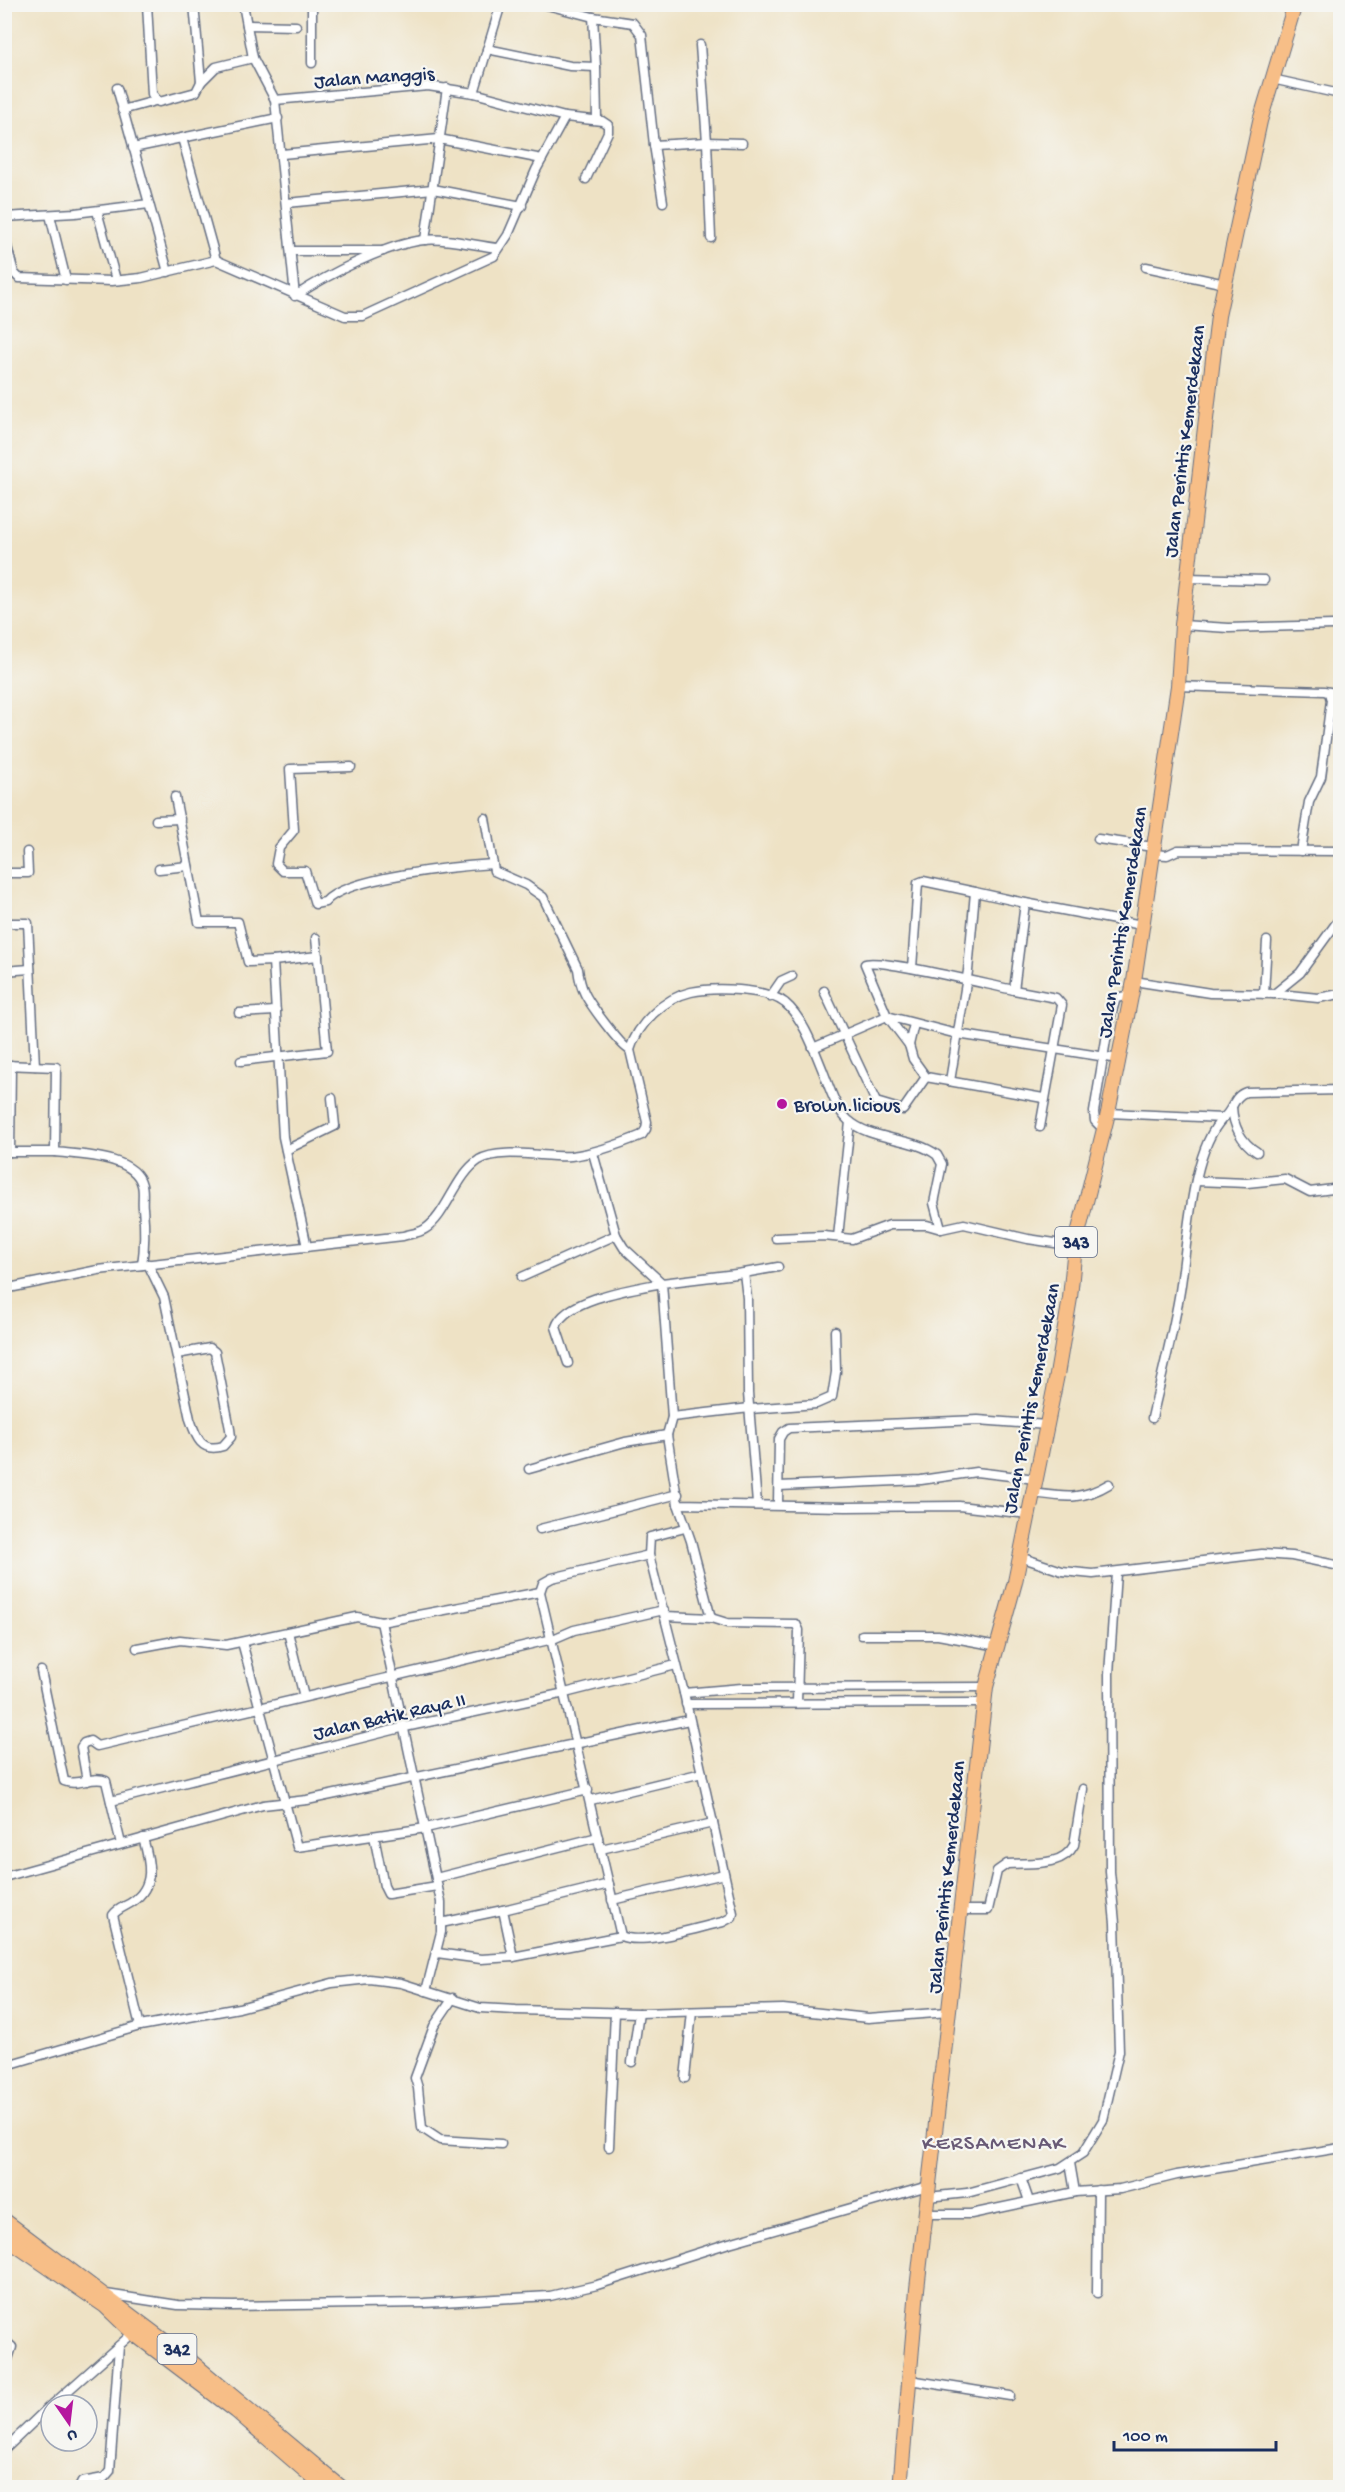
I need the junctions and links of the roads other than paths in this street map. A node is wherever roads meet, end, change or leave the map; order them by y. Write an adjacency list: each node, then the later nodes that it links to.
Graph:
1 (147, 4): 23 (street)
2 (194, 4): 17 (street)
3 (243, 4): 9 (street)
4 (312, 4): 14 (street)
5 (501, 4): 12 (street)
6 (543, 4): 8 (street)
7 (1295, 4): 16 (main road, Jalan Perintis Kemerdekaan / 343)
8 (593, 17): 15 (street); 32 (street)
9 (247, 25): 10 (street); 13 (street)
10 (296, 26)
11 (700, 45): 30 (street)
12 (487, 49): 15 (street); 20 (street)
13 (253, 58): 17 (street); 22 (street)
14 (312, 63)
15 (596, 67): 27 (street)
16 (1272, 79): 21 (street); 58 (main road, Jalan Perintis Kemerdekaan / 343)
17 (201, 82): 23 (street)
18 (117, 88): 24 (street)
19 (447, 88): 20 (street, Jalan Manggis); 22 (street, Jalan Manggis); 29 (street)
20 (474, 93): 25 (street, Jalan Manggis)
21 (1341, 94)
22 (275, 100): 26 (street)
23 (155, 101): 24 (street)
24 (122, 110): 33 (street)
25 (565, 117): 27 (street, Jalan Manggis); 35 (street)
26 (278, 118): 28 (street); 34 (street)
27 (597, 120): 36 (street)
28 (182, 138): 33 (street); 51 (street)
29 (440, 139): 34 (street); 35 (street); 37 (street)
30 (707, 142): 31 (street); 32 (street); 46 (street)
31 (742, 144)
32 (654, 145): 38 (street)
33 (134, 148): 40 (street)
34 (282, 154): 39 (street)
35 (542, 159): 41 (street)
36 (586, 179)
37 (433, 189): 39 (street); 41 (street); 47 (street)
38 (663, 202)
39 (287, 203): 49 (street)
40 (149, 204): 42 (street); 54 (street)
41 (522, 206): 48 (street)
42 (97, 211): 43 (street); 57 (street)
43 (50, 215): 44 (street); 56 (street)
44 (4, 216)
45 (4, 235): 55 (street)
46 (711, 238)
47 (425, 240): 48 (street); 50 (street)
48 (498, 248): 59 (street)
49 (291, 251): 50 (street); 59 (street)
50 (387, 251): 59 (street)
51 (216, 260): 54 (street); 59 (street)
52 (1146, 267): 58 (street)
53 (4, 271): 55 (street)
54 (168, 272): 57 (street)
55 (14, 273): 56 (street)
56 (66, 280): 57 (street)
57 (116, 280)
58 (1225, 284): 60 (main road, Jalan Perintis Kemerdekaan / 343)
59 (295, 296)
60 (1187, 578): 61 (street); 62 (main road, Jalan Perintis Kemerdekaan / 343)
61 (1264, 580)
62 (1182, 625): 63 (street); 64 (main road, Jalan Perintis Kemerdekaan / 343)
63 (1333, 625)
64 (1178, 687): 65 (street); 73 (main road, Jalan Perintis Kemerdekaan / 343)
65 (1329, 693): 66 (street); 74 (street)
66 (1341, 694)
67 (351, 767): 77 (street)
68 (175, 797): 70 (street)
69 (485, 818): 77 (street)
70 (180, 819): 71 (street); 78 (street)
71 (156, 820)
72 (1098, 839): 73 (street)
73 (1152, 850): 74 (street); 85 (main road, Jalan Perintis Kemerdekaan / 343)
74 (1301, 851): 75 (street)
75 (1341, 851)
76 (27, 852): 80 (street)
77 (493, 864): 110 (street)
78 (188, 866): 79 (street); 89 (street)
79 (159, 869)
80 (4, 873)
81 (975, 892): 82 (street); 90 (street); 94 (street)
82 (1025, 903): 85 (street); 96 (street)
83 (1341, 918): 100 (street)
84 (4, 923): 91 (street)
85 (1142, 925): 95 (main road, Jalan Perintis Kemerdekaan / 343)
86 (316, 938): 88 (street)
87 (1267, 941): 99 (street)
88 (318, 956): 89 (street); 112 (street)
89 (273, 961): 102 (street)
90 (912, 968): 94 (street); 104 (street)
91 (30, 969): 92 (street); 116 (street)
92 (4, 971)
93 (792, 976): 101 (street)
94 (967, 981): 96 (street); 106 (street)
95 (1134, 981): 99 (street); 113 (main road, Jalan Perintis Kemerdekaan / 343)
96 (1014, 990): 111 (street)
97 (824, 991): 107 (street)
98 (1341, 993): 100 (street)
99 (1264, 994): 100 (street)
100 (1279, 994)
101 (770, 997): 109 (street); 110 (street)
102 (276, 1011): 103 (street); 112 (street)
103 (239, 1013)
104 (886, 1016): 105 (street); 107 (street); 108 (street)
105 (914, 1024): 106 (street); 108 (street)
106 (957, 1034): 111 (street); 118 (street)
107 (844, 1036): 109 (street); 117 (street)
108 (909, 1045): 117 (street)
109 (813, 1048): 125 (street)
110 (630, 1050): 132 (street)
111 (1053, 1050): 113 (street); 121 (street)
112 (278, 1056): 114 (street); 128 (street)
113 (1112, 1058): 123 (main road, Jalan Perintis Kemerdekaan / 343); 127 (street)
114 (241, 1061)
115 (8, 1065): 116 (street); 129 (street)
116 (35, 1066): 130 (street)
117 (926, 1077): 118 (street)
118 (950, 1081): 121 (street)
119 (1341, 1090): 122 (street)
120 (332, 1098): 128 (street)
121 (1043, 1098): 126 (street)
122 (1232, 1107): 124 (street); 131 (street)
123 (1107, 1113): 124 (street); 127 (main road, Jalan Perintis Kemerdekaan / 343)
124 (1223, 1118): 133 (street)
125 (850, 1122): 135 (street); 137 (street)
126 (1040, 1127)
127 (1104, 1130): 139 (main road, Jalan Perintis Kemerdekaan / 343)
128 (286, 1150): 140 (street)
129 (7, 1152): 130 (street)
130 (54, 1152): 141 (street)
131 (1257, 1152)
132 (593, 1153): 136 (street); 140 (street)
133 (1196, 1181): 134 (street); 152 (street)
134 (1341, 1188)
135 (941, 1229): 137 (street); 139 (street)
136 (616, 1235): 144 (street); 145 (street)
137 (838, 1237): 138 (street)
138 (776, 1238)
139 (1075, 1246): 153 (main road, Jalan Perintis Kemerdekaan / 343)
140 (307, 1247): 141 (street)
141 (145, 1264): 146 (street); 148 (street)
142 (778, 1267): 143 (street)
143 (744, 1273): 145 (street); 150 (street)
144 (522, 1277)
145 (663, 1283): 149 (street); 151 (street)
146 (4, 1289)
147 (836, 1331): 150 (street)
148 (177, 1354): 148 (street)
149 (568, 1364)
150 (750, 1409): 151 (street); 161 (street)
151 (672, 1417): 154 (street)
152 (1152, 1418)
153 (1047, 1425): 156 (main road, Jalan Perintis Kemerdekaan / 343); 158 (street)
154 (668, 1435): 155 (street); 160 (street)
155 (529, 1469)
156 (1036, 1479): 158 (street); 159 (main road, Jalan Perintis Kemerdekaan / 343)
157 (1109, 1484): 159 (street)
158 (779, 1486): 162 (street)
159 (1032, 1493): 163 (main road, Jalan Perintis Kemerdekaan / 343)
160 (678, 1499): 161 (street); 164 (street); 165 (street)
161 (757, 1504): 162 (street)
162 (778, 1504): 163 (street)
163 (1028, 1514): 167 (main road, Jalan Perintis Kemerdekaan / 343)
164 (685, 1528): 166 (street); 172 (street)
165 (540, 1529)
166 (649, 1555): 170 (street); 171 (street)
167 (1020, 1557): 169 (street); 178 (main road, Jalan Perintis Kemerdekaan / 343)
168 (1341, 1566): 169 (street)
169 (1116, 1573): 239 (street)
170 (540, 1592): 173 (street); 176 (street)
171 (664, 1613): 172 (street); 176 (street); 180 (street)
172 (711, 1618): 186 (street)
173 (381, 1622): 174 (street); 182 (street)
174 (288, 1632): 177 (street); 189 (street)
175 (862, 1635): 178 (street)
176 (553, 1639): 182 (street); 187 (street)
177 (242, 1642): 179 (street); 195 (street)
178 (998, 1646): 184 (main road, Jalan Perintis Kemerdekaan / 343)
179 (137, 1648)
180 (676, 1665): 187 (street, Jalan Batik Raya II); 188 (street)
181 (40, 1671): 202 (street)
182 (393, 1676): 189 (street); 197 (street)
183 (870, 1687): 184 (street); 186 (street); 192 (street)
184 (986, 1687): 193 (main road, Jalan Perintis Kemerdekaan / 343)
185 (742, 1688): 186 (street); 188 (street); 190 (street)
186 (798, 1688): 191 (street)
187 (565, 1693): 197 (street, Jalan Batik Raya II); 198 (street)
188 (684, 1693): 194 (street)
189 (304, 1697): 195 (street)
190 (742, 1703): 191 (street); 194 (street)
191 (797, 1703): 192 (street)
192 (868, 1703): 193 (street)
193 (984, 1703): 221 (main road, Jalan Perintis Kemerdekaan / 343)
194 (686, 1704): 196 (street)
195 (259, 1708): 199 (street); 202 (street)
196 (689, 1720): 198 (street); 200 (street)
197 (405, 1727): 199 (street, Jalan Batik Raya II); 201 (street)
198 (575, 1743): 201 (street); 204 (street)
199 (273, 1760): 206 (street, Jalan Batik Raya II); 207 (street)
200 (702, 1773): 205 (street); 208 (street)
201 (416, 1776): 207 (street); 209 (street)
202 (87, 1781): 206 (street)
203 (1083, 1789): 221 (street)
204 (588, 1790): 205 (street); 209 (street)
205 (591, 1800): 211 (street)
206 (111, 1801): 213 (street)
207 (283, 1803): 210 (street); 212 (street)
208 (713, 1823): 214 (street); 215 (street)
209 (426, 1828): 210 (street); 217 (street)
210 (374, 1836): 217 (street)
211 (598, 1837): 214 (street); 217 (street)
212 (143, 1838): 213 (street); 232 (street)
213 (121, 1844): 216 (street)
214 (601, 1849): 218 (street)
215 (724, 1874): 219 (street); 223 (street)
216 (4, 1877)
217 (436, 1882): 222 (street)
218 (609, 1884): 219 (street); 220 (street)
219 (612, 1900): 223 (street)
220 (503, 1910): 222 (street); 225 (street)
221 (960, 1910): 230 (main road, Jalan Perintis Kemerdekaan / 343)
222 (441, 1923): 224 (street)
223 (621, 1936): 225 (street)
224 (437, 1953): 225 (street); 226 (street)
225 (513, 1957)
226 (426, 1990): 227 (street); 232 (street)
227 (453, 1998): 228 (street); 236 (street)
228 (615, 2012): 231 (street); 237 (street)
229 (692, 2012): 230 (street); 231 (street); 235 (street)
230 (949, 2012): 242 (main road, Jalan Perintis Kemerdekaan / 343)
231 (639, 2013): 233 (street)
232 (140, 2026): 234 (street)
233 (632, 2062)
234 (4, 2066)
235 (686, 2078)
236 (501, 2144)
237 (609, 2148)
238 (1341, 2148): 241 (street)
239 (1070, 2163): 240 (street); 243 (street)
240 (1021, 2178): 242 (street); 244 (street)
241 (1098, 2190): 243 (street); 248 (street)
242 (928, 2191): 245 (main road, Jalan Perintis Kemerdekaan / 343); 249 (street)
243 (1075, 2192): 244 (street)
244 (1029, 2201): 245 (street)
245 (927, 2214): 254 (main road, Jalan Perintis Kemerdekaan / 343)
246 (4, 2220): 249 (main road, 342)
247 (4, 2237): 250 (main road, 342)
248 (1097, 2293)
249 (104, 2294): 261 (main road, 342)
250 (133, 2333): 252 (street); 260 (main road, 342)
251 (4, 2340): 253 (street)
252 (119, 2346): 255 (street); 259 (street)
253 (4, 2371)
254 (910, 2380): 256 (street); 262 (main road, Jalan Perintis Kemerdekaan / 343)
255 (65, 2393)
256 (1010, 2396)
257 (39, 2416): 258 (street)
258 (4, 2450)
259 (79, 2487)
260 (325, 2487)
261 (342, 2487)
262 (900, 2487)

